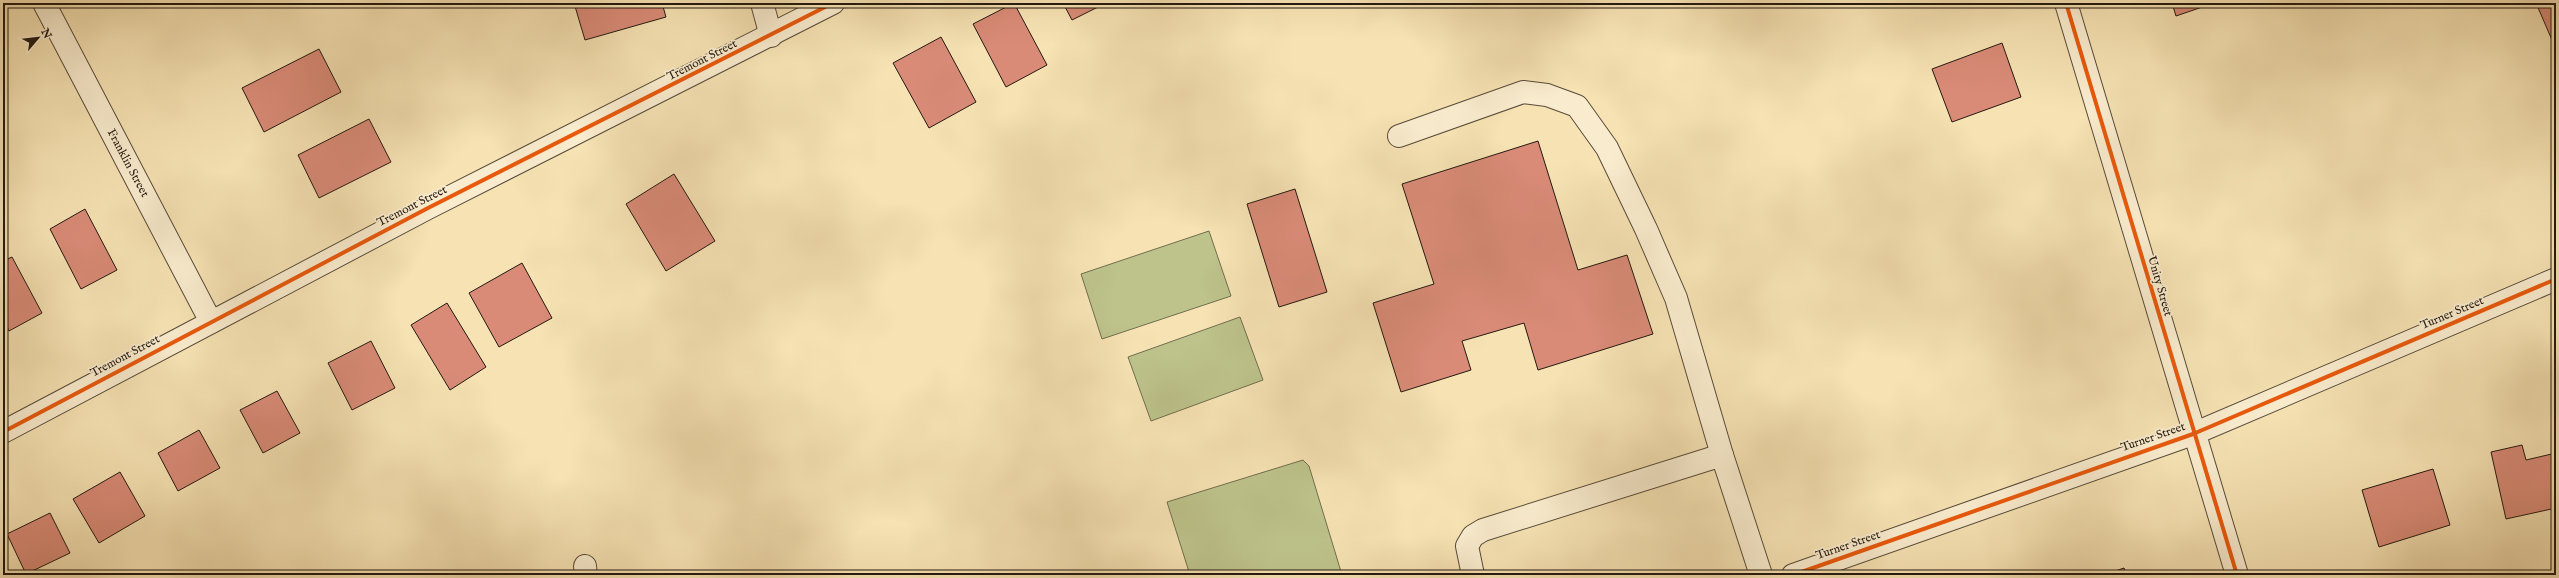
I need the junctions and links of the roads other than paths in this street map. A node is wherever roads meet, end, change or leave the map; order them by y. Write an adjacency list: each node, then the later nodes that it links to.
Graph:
1 (44, 3): 8 (street, Franklin Street)
2 (762, 3): 5 (street)
3 (834, 3): 5 (street, Tremont Street)
4 (2066, 3): 10 (street, Unity Street)
5 (771, 36): 8 (street, Tremont Street)
6 (1399, 136): 11 (street)
7 (2556, 279): 10 (street, Turner Street)
8 (211, 322): 9 (street, Tremont Street)
9 (3, 432)
10 (2193, 434): 14 (street, Turner Street); 15 (street, Unity Street)
11 (1722, 455): 12 (street); 13 (street)
12 (1473, 575)
13 (1761, 575)
14 (1793, 575)
15 (2237, 575)

